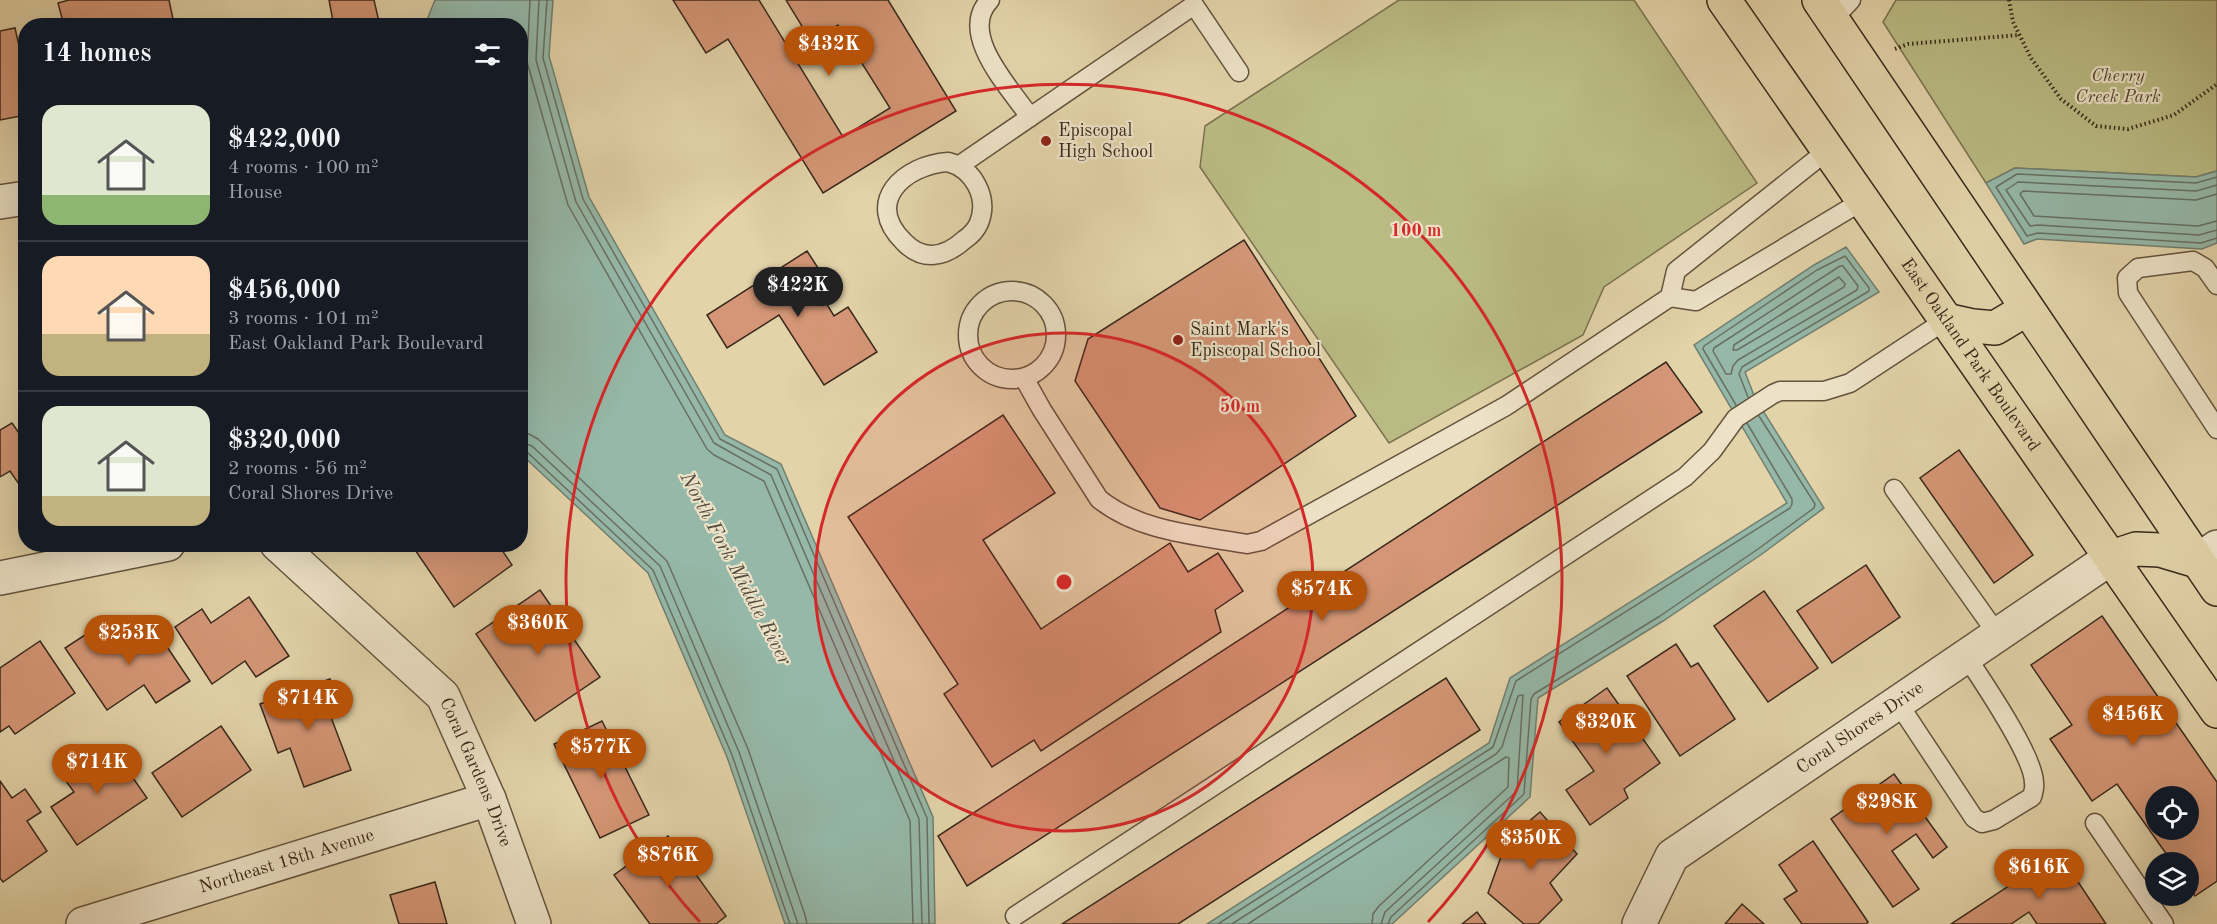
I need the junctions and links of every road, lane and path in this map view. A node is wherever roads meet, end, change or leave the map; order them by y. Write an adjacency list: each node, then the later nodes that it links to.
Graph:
1 (990, 0): 10 (lane)
2 (1724, 0): 11 (main road, East Oakland Park Boulevard)
3 (2009, 0): 6 (path)
4 (1193, 3): 8 (lane); 10 (lane)
5 (1834, 7): 18 (main road)
6 (2019, 35): 7 (path); 9 (path)
7 (1894, 49)
8 (1239, 72)
9 (2217, 84)
10 (1030, 117): 12 (lane)
11 (1828, 150): 14 (main road, East Oakland Park Boulevard); 17 (lane)
12 (960, 165): 12 (lane)
13 (18, 199): 15 (street)
14 (1862, 201): 17 (lane); 19 (main road, East Oakland Park Boulevard)
15 (0, 202)
16 (2217, 285): 21 (lane)
17 (1670, 297): 20 (lane)
18 (2026, 309): 19 (main road); 25 (main road)
19 (1946, 320): 26 (main road, East Oakland Park Boulevard); 35 (lane)
20 (1024, 378): 20 (lane)
21 (2217, 429)
22 (1894, 489): 29 (lane)
23 (128, 552): 27 (street)
24 (286, 552): 33 (street, Coral Gardens Drive)
25 (2207, 554): 26 (main road); 28 (main road)
26 (2112, 557): 29 (street, Coral Shores Drive); 32 (main road, East Oakland Park Boulevard)
27 (0, 578)
28 (2217, 589)
29 (1998, 635): 30 (street, Coral Shores Drive)
30 (1966, 656): 31 (street, Coral Shores Drive); 31 (lane)
31 (1898, 703): 38 (street, Coral Shores Drive)
32 (2217, 711)
33 (489, 799): 36 (street, Northeast 18th Avenue); 37 (street, Coral Gardens Drive)
34 (2096, 823): 39 (lane)
35 (1015, 916)
36 (83, 924)
37 (534, 924)
38 (1639, 924)
39 (2163, 924)

